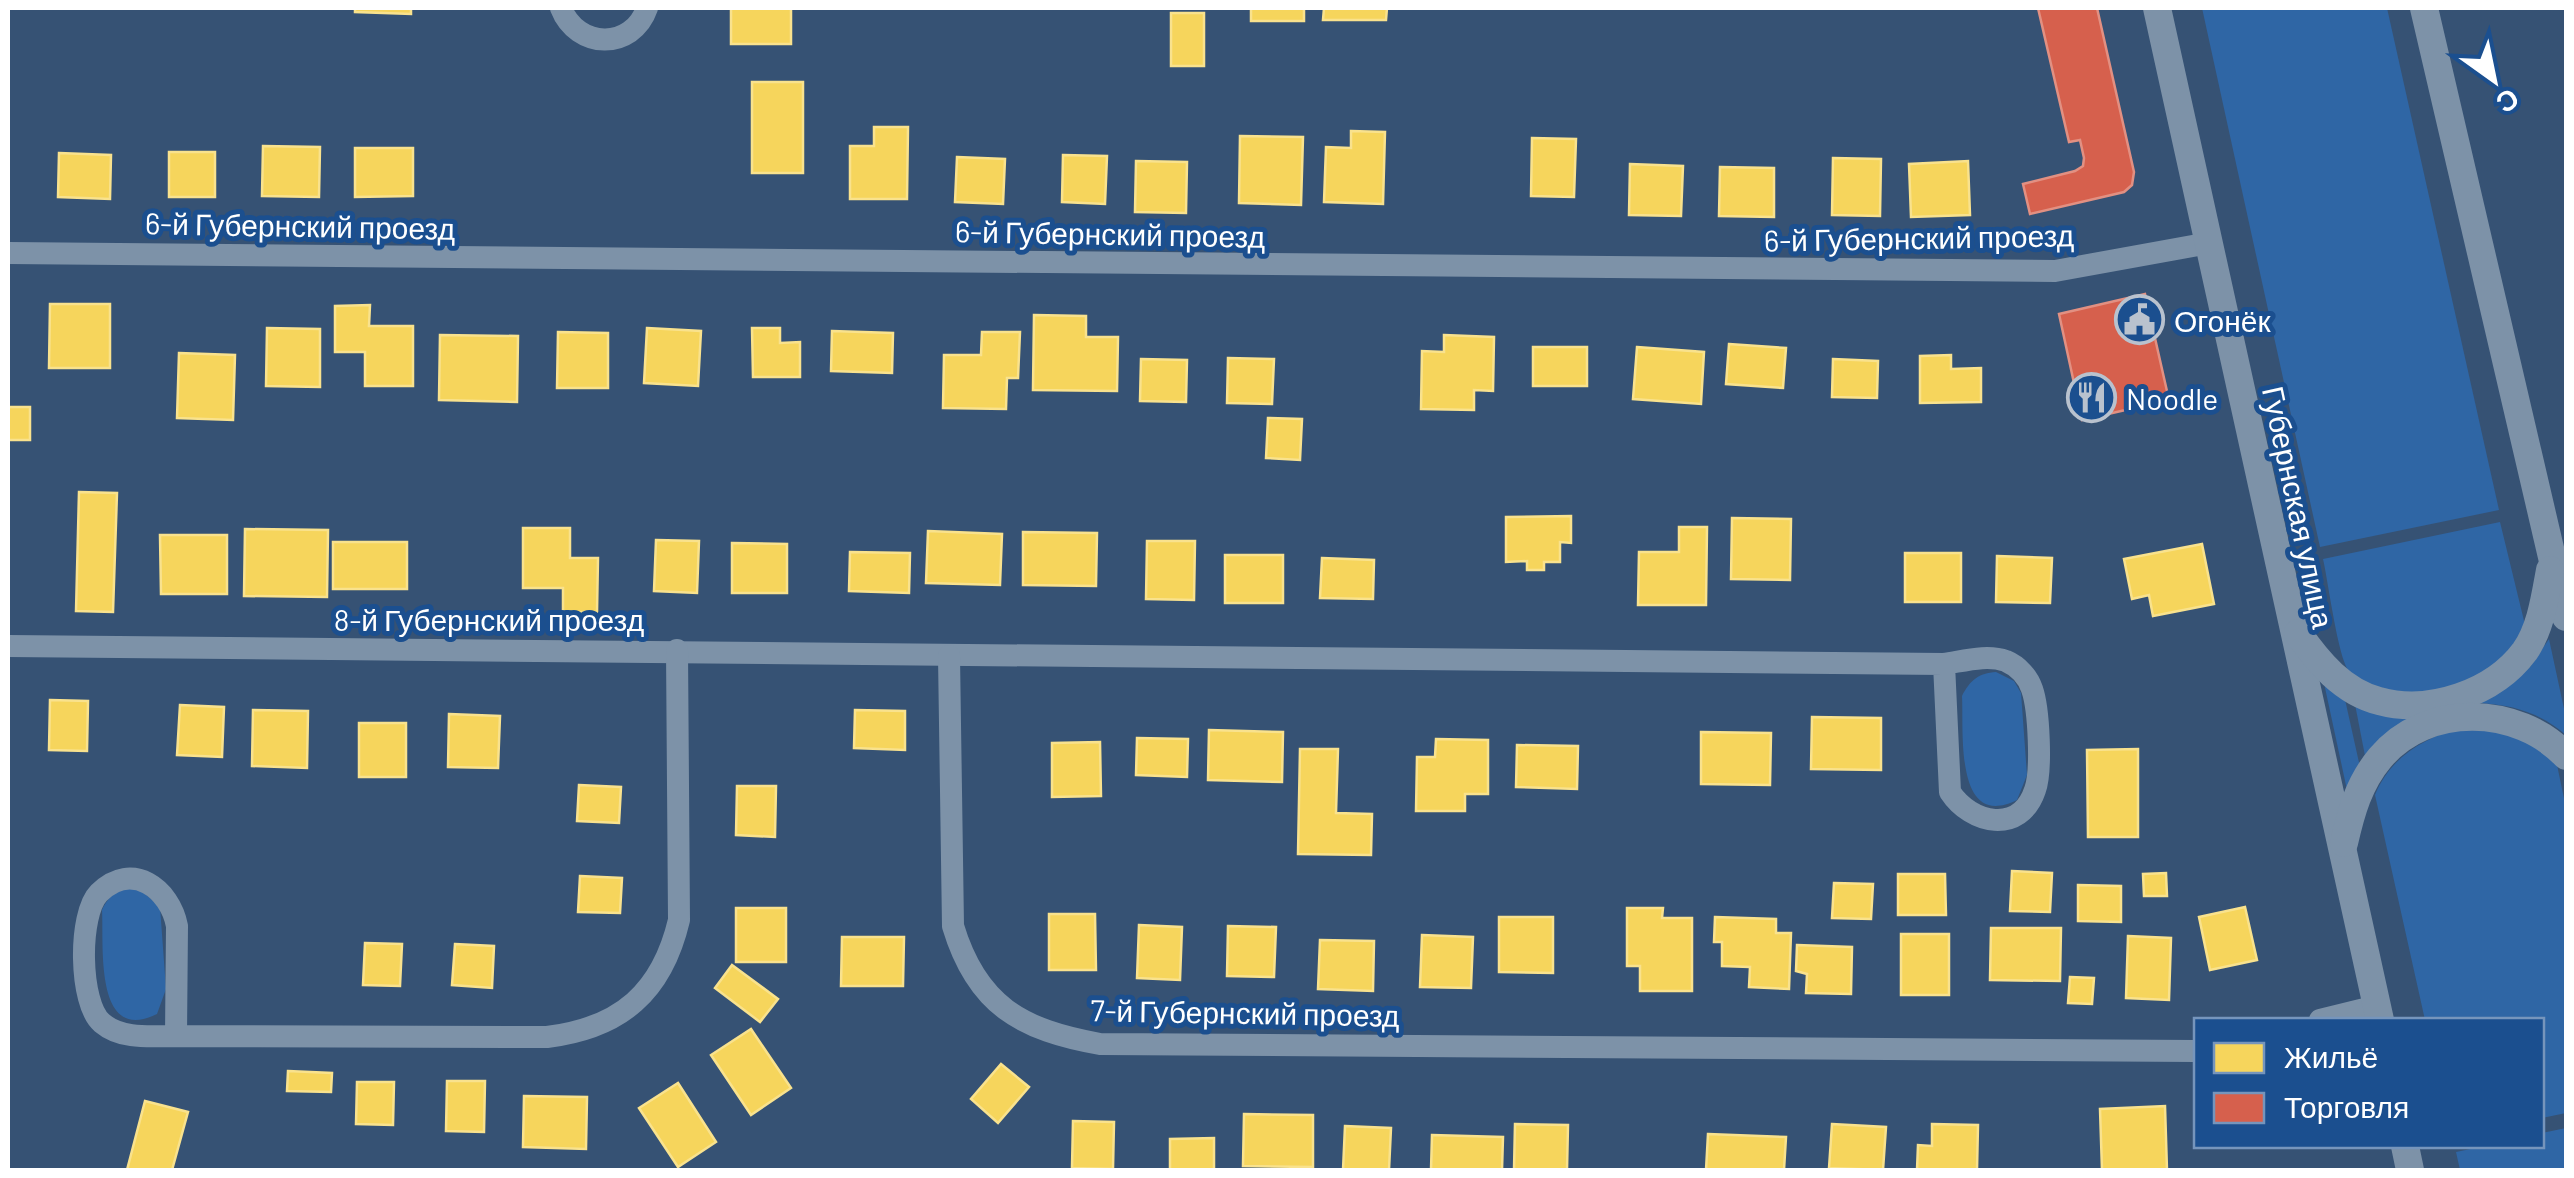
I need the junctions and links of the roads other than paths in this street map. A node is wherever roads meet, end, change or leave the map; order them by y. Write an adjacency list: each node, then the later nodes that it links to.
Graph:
1 (561, 8): 2 (street)
2 (647, 8)
3 (2157, 8): 5 (street, Губернская улица)
4 (2424, 8): 7 (street)
5 (2209, 243): 6 (street, 6-й Губернский проезд); 9 (street, Губернская улица)
6 (8, 252)
7 (2552, 556): 8 (street); 9 (street)
8 (2566, 616)
9 (2291, 624): 15 (street, Губернская улица)
10 (8, 646): 11 (street, 8-й Губернский проезд)
11 (677, 650): 12 (street); 18 (street, 8-й Губернский проезд)
12 (949, 656): 13 (street); 19 (street, 7-й Губернский проезд)
13 (1944, 664): 13 (street)
14 (2566, 756): 15 (street)
15 (2342, 852): 16 (street, Губернская улица)
16 (2379, 1014): 17 (street)
17 (2340, 1018)
18 (176, 1036): 18 (street, 8-й Губернский проезд)
19 (2194, 1051)

